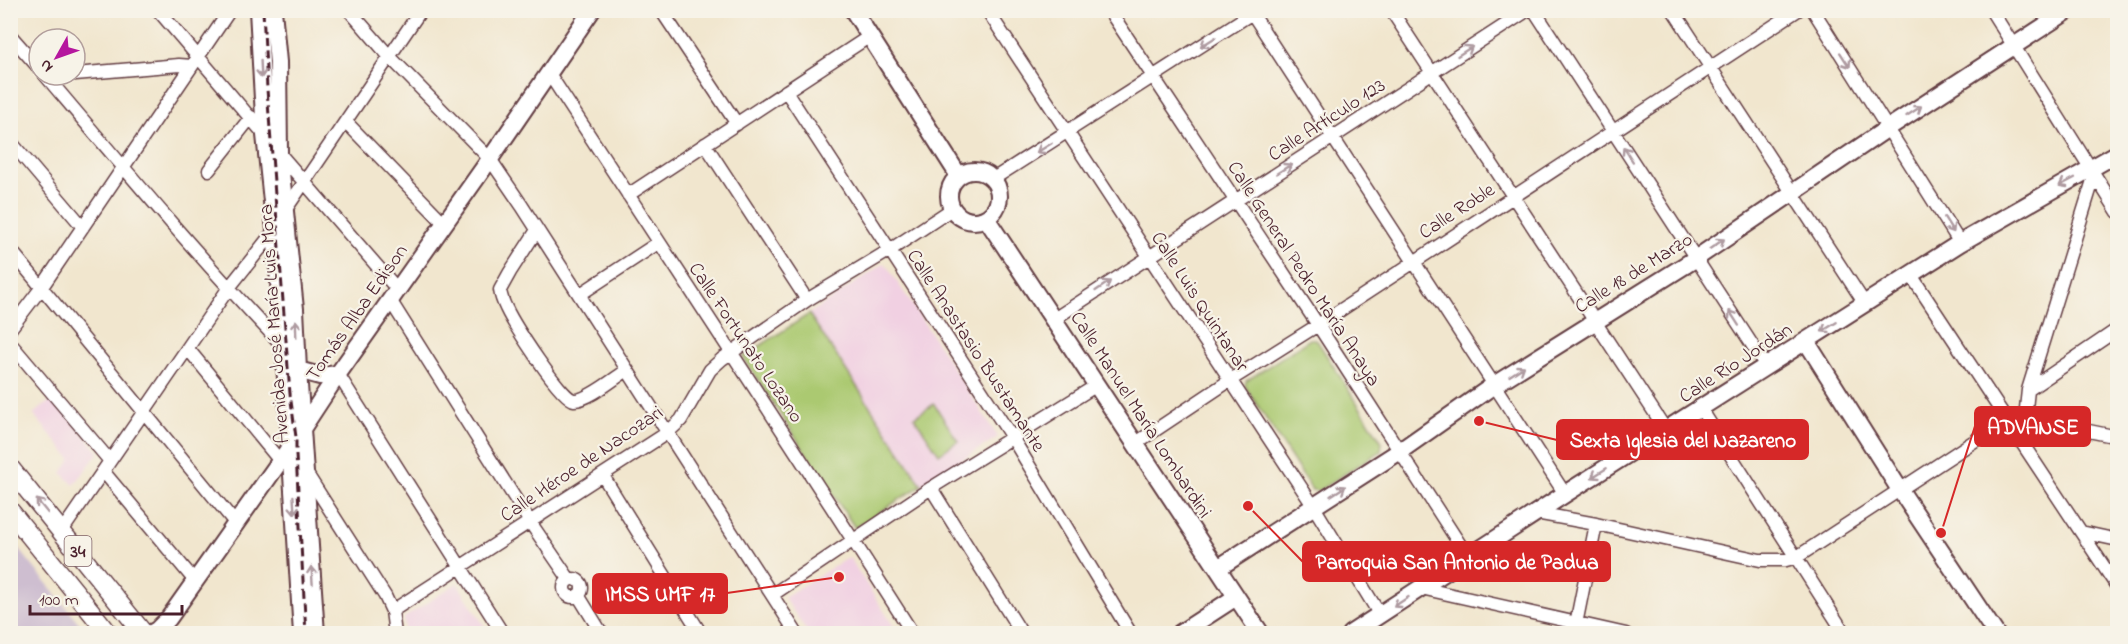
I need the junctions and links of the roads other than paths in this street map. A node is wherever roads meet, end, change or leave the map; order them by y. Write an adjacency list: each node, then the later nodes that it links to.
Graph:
1 (158, 10): 26 (street)
2 (230, 10): 26 (street)
3 (258, 10): 40 (street, Avenida José María Luis Mora, one-way to 40)
4 (273, 10): 44 (street, Avenida José María Luis Mora)
5 (349, 10): 25 (street)
6 (421, 10): 25 (street)
7 (592, 10): 28 (street, Tomás Alba Edison)
8 (661, 10): 36 (street)
9 (987, 10): 39 (street, Calle Luis Quintanar)
10 (1109, 10): 31 (street, Calle General Pedro María Anaya)
11 (1391, 10): 29 (street)
12 (1528, 10): 29 (street, Calle Artículo 123, one-way to 12)
13 (1534, 10): 38 (street)
14 (1673, 10): 27 (street)
15 (1798, 10): 27 (street, Calle Roble)
16 (1813, 10): 37 (street, one-way to 37)
17 (1990, 10): 23 (street)
18 (2069, 10): 23 (street, Calle 18 de Marzo)
19 (855, 11): 22 (street)
20 (1253, 12): 31 (street, one-way to 31); 41 (street)
21 (10, 34): 24 (street)
22 (870, 36): 33 (street); 50 (street)
23 (2014, 46): 37 (street, Calle 18 de Marzo, one-way to 23); 49 (street)
24 (27, 54)
25 (389, 56): 35 (street); 46 (street)
26 (195, 62): 30 (street); 34 (street); 47 (street)
27 (1710, 68): 38 (street, Calle Roble); 53 (street)
28 (548, 72): 46 (street, Tomás Alba Edison); 54 (street, Calle Fortunato Lozano)
29 (1432, 72): 41 (street, Calle Artículo 123); 55 (street)
30 (87, 73)
31 (1153, 77): 39 (street); 56 (street, Calle General Pedro María Anaya)
32 (56, 87): 47 (street)
33 (786, 91): 36 (street); 68 (street, Calle Anastasio Bustamante)
34 (251, 117): 40 (street); 48 (street)
35 (346, 122): 52 (street); 61 (street)
36 (737, 124): 43 (street)
37 (1888, 128): 53 (street, Calle 18 de Marzo); 66 (street, one-way to 66)
38 (1613, 131): 55 (street, Calle Roble); 70 (street, one-way to 38)
39 (1068, 133): 51 (street, one-way to 51); 69 (street, Calle Luis Quintanar)
40 (265, 135): 63 (street, Avenida José María Luis Mora)
41 (1333, 138): 56 (street, Calle Artículo 123, one-way to 41); 71 (street)
42 (10, 141): 62 (street)
43 (705, 144): 54 (street); 77 (street)
44 (279, 153): 52 (street); 58 (street, Avenida José María Luis Mora)
45 (2118, 153): 49 (street, Calle Río Jordán)
46 (490, 159): 61 (street, Tomás Alba Edison); 64 (street)
47 (123, 168): 62 (street); 74 (street)
48 (209, 170)
49 (2092, 174): 59 (street); 66 (street, Calle Río Jordán, one-way to 66); 96 (street)
50 (958, 176): 51 (street); 57 (street)
51 (993, 179): 60 (street)
52 (306, 182): 58 (street); 75 (street)
53 (1793, 192): 70 (street, Calle 18 de Marzo, one-way to 53); 78 (street)
54 (628, 195): 65 (street, Calle Fortunato Lozano)
55 (1514, 196): 71 (street, Calle Roble); 80 (street)
56 (1234, 200): 69 (street, Calle Artículo 123); 81 (street, Calle General Pedro María Anaya)
57 (952, 209): 60 (street); 68 (street, Calle Héroe de Nacozari)
58 (286, 210): 90 (street, Avenida José María Luis Mora, one-way to 58)
59 (2118, 212)
60 (986, 218): 79 (street, Calle Manuel María Lombardini)
61 (444, 223): 75 (street, Tomás Alba Edison)
62 (83, 227): 73 (street)
63 (275, 230): 74 (street); 86 (street, Avenida José María Luis Mora)
64 (537, 230): 76 (street); 91 (street)
65 (658, 243): 76 (street); 88 (street, Calle Fortunato Lozano)
66 (1960, 243): 72 (street, Calle Río Jordán)
67 (10, 249): 73 (street)
68 (890, 250): 77 (street, Calle Héroe de Nacozari); 105 (street, Calle Anastasio Bustamante)
69 (1149, 255): 79 (street, Calle Artículo 123, one-way to 69); 93 (street, Calle Luis Quintanar)
70 (1695, 259): 80 (street, Calle 18 de Marzo); 89 (street, one-way to 70)
71 (1414, 260): 81 (street, Calle Roble); 95 (street)
72 (1911, 275): 78 (street, Calle Río Jordán); 100 (street)
73 (42, 287): 82 (street); 98 (street)
74 (228, 289): 86 (street); 87 (street)
75 (394, 295): 92 (street, Tomás Alba Edison); 120 (street)
76 (579, 295): 91 (street)
77 (807, 300): 88 (street, Calle Héroe de Nacozari)
78 (1865, 304): 84 (street, Calle Río Jordán, one-way to 84)
79 (1054, 319): 94 (street, Calle Manuel María Lombardini)
80 (1595, 320): 95 (street, Calle 18 de Marzo, one-way to 80); 102 (street)
81 (1318, 325): 93 (street, Calle Roble); 108 (street, Calle General Pedro María Anaya)
82 (10, 329)
83 (2118, 329): 96 (street)
84 (1806, 341): 89 (street, Calle Río Jordán); 115 (street)
85 (10, 343): 110 (street)
86 (284, 346): 107 (street, Avenida José María Luis Mora)
87 (188, 349): 98 (street); 109 (street)
88 (732, 352): 103 (street, Calle Héroe de Nacozari); 125 (street, Calle Fortunato Lozano)
89 (1766, 366): 97 (street, Calle Río Jordán)
90 (298, 370): 92 (street); 101 (street, Avenida José María Luis Mora)
91 (627, 371): 103 (street)
92 (338, 374): 101 (street, Tomás Alba Edison); 129 (street)
93 (1229, 381): 106 (street, Calle Roble); 117 (street, Calle Luis Quintanar)
94 (1097, 385): 105 (street); 106 (street, Calle Manuel María Lombardini)
95 (1494, 385): 108 (street, Calle 18 de Marzo); 116 (street)
96 (2028, 390): 99 (street)
97 (1701, 409): 102 (street, Calle Río Jordán); 127 (street)
98 (144, 411): 110 (street); 121 (street)
99 (2025, 418): 100 (street); 104 (street)
100 (2005, 421): 115 (street); 124 (street)
101 (302, 429): 107 (street, Tomás Alba Edison); 112 (street, Avenida José María Luis Mora)
102 (1666, 430): 116 (street, Calle Río Jordán, one-way to 116)
103 (667, 433): 113 (street, Calle Héroe de Nacozari); 134 (street)
104 (2118, 437)
105 (1013, 439): 114 (street); 151 (street, Calle Anastasio Bustamante)
106 (1136, 443): 130 (street, Calle Manuel María Lombardini)
107 (290, 447): 109 (street, Tomás Alba Edison); 112 (street); 142 (street, Avenida José María Luis Mora, one-way to 142)
108 (1400, 451): 117 (street, Calle 18 de Marzo, one-way to 108); 128 (street, Calle General Pedro María Anaya)
109 (280, 462): 121 (street, Tomás Alba Edison)
110 (106, 466): 123 (street); 131 (street)
111 (10, 468): 123 (main road, 34, one-way to 111)
112 (306, 473): 136 (street); 143 (street, Avenida José María Luis Mora, one-way to 112)
113 (603, 476): 120 (street, Calle Héroe de Nacozari); 147 (street)
114 (930, 488): 125 (street); 150 (street)
115 (1900, 490): 127 (street); 157 (street)
116 (1565, 494): 119 (street, Calle Río Jordán)
117 (1314, 507): 130 (street, Calle 18 de Marzo); 137 (street, Calle Luis Quintanar)
118 (10, 511): 139 (main road, 34)
119 (1536, 513): 122 (street); 128 (street, Calle Río Jordán)
120 (530, 522): 129 (street, Calle Héroe de Nacozari); 146 (street)
121 (236, 524): 131 (street, Tomás Alba Edison)
122 (1596, 524): 127 (street); 138 (street)
123 (62, 531): 140 (main road, 34)
124 (2081, 532): 126 (street); 133 (street)
125 (853, 540): 134 (street); 149 (street, Calle Fortunato Lozano)
126 (2118, 540)
127 (1797, 556): 156 (street)
128 (1468, 557): 132 (street, Calle Río Jordán)
129 (460, 567): 136 (street, Calle Héroe de Nacozari); 145 (street)
130 (1218, 568): 135 (street, Calle Manuel María Lombardini)
131 (195, 580): 141 (street, Tomás Alba Edison)
132 (1421, 588): 137 (street, Calle Río Jordán, one-way to 137); 138 (street)
133 (2118, 588)
134 (772, 595): 148 (street)
135 (1236, 597): 152 (street); 153 (street, Calle Manuel María Lombardini)
136 (392, 611): 144 (street)
137 (1380, 615): 154 (street, Calle Río Jordán)
138 (1575, 628): 155 (street)
139 (109, 633)
140 (144, 633)
141 (150, 633)
142 (302, 633)
143 (316, 633)
144 (395, 633)
145 (503, 633)
146 (602, 633)
147 (702, 633)
148 (798, 633)
149 (913, 633)
150 (1022, 633)
151 (1131, 633)
152 (1179, 633)
153 (1261, 633)
154 (1350, 633)
155 (1626, 633)
156 (1845, 633)
157 (1995, 633)

